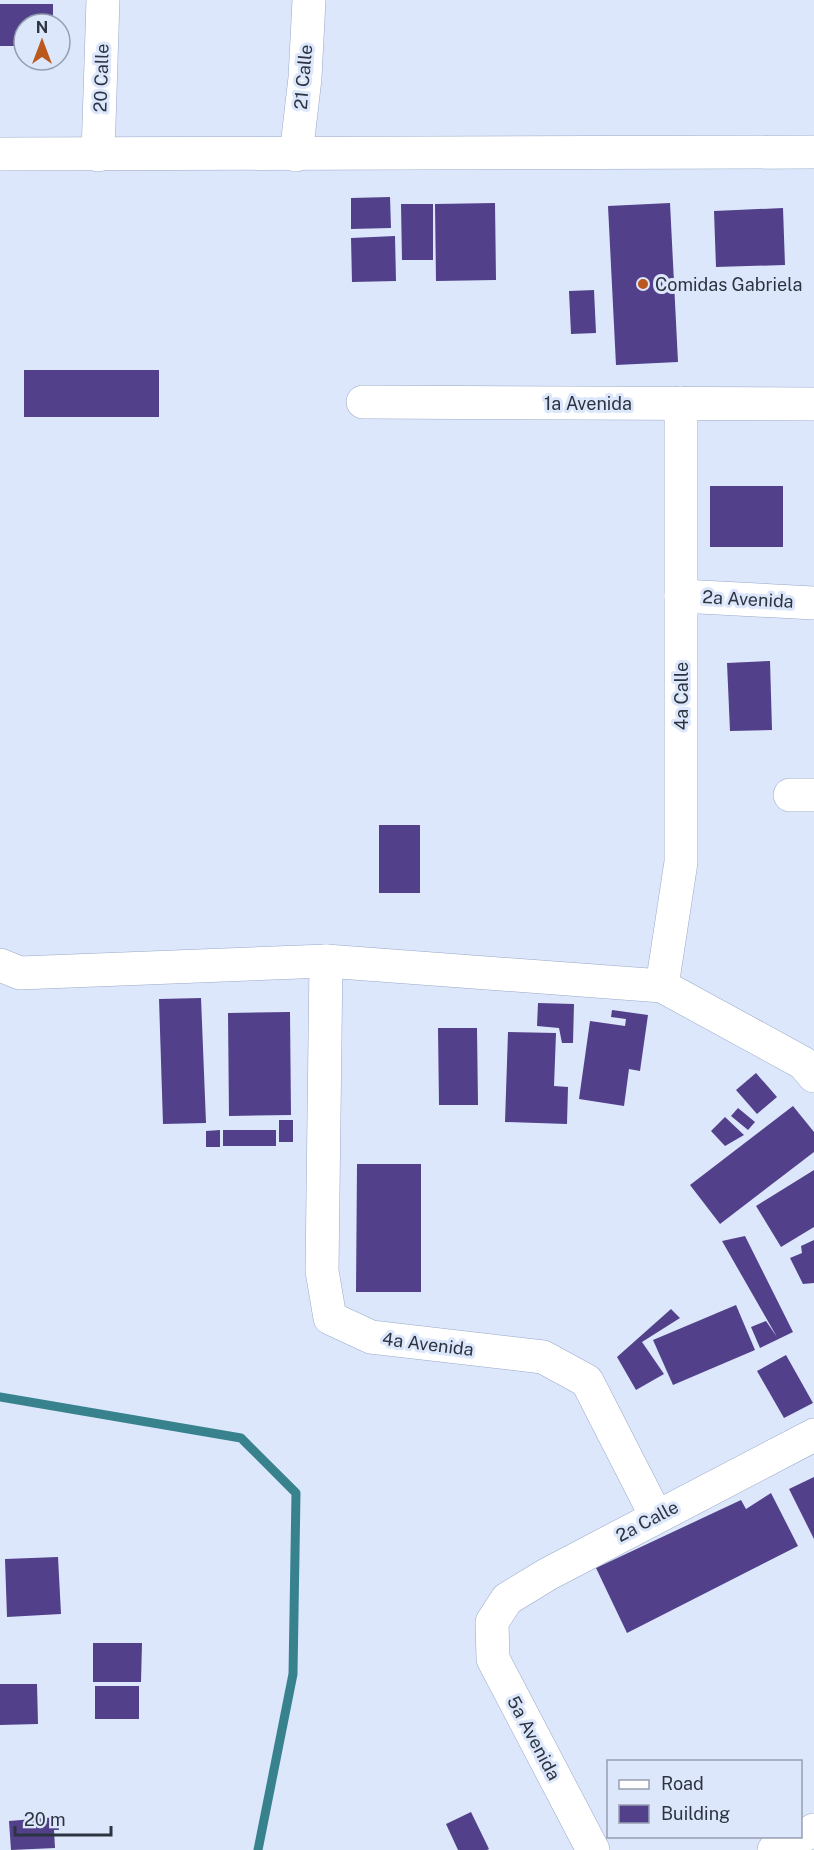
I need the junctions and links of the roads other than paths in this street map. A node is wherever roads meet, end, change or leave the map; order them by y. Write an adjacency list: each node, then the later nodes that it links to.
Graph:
1 (103, 0): 5 (street, 20 Calle)
2 (309, 0): 6 (street, 21 Calle)
3 (814, 152): 6 (street)
4 (0, 154): 5 (street)
5 (98, 155): 6 (street)
6 (296, 155)
7 (363, 402): 8 (street, 1a Avenida)
8 (681, 403): 9 (street, 1a Avenida); 10 (street, 4a Calle)
9 (814, 404)
10 (681, 596): 11 (street, 2a Avenida); 14 (street, 4a Calle)
11 (814, 603)
12 (326, 961): 13 (street); 14 (street); 17 (street, 4a Avenida)
13 (0, 965)
14 (662, 986): 15 (street)
15 (810, 1065)
16 (814, 1436): 17 (street, 2a Calle)
17 (656, 1516): 18 (street, 2a Calle)
18 (492, 1622): 20 (street, 5a Avenida)
19 (798, 1838): 21 (street)
20 (593, 1850)
21 (774, 1850)

